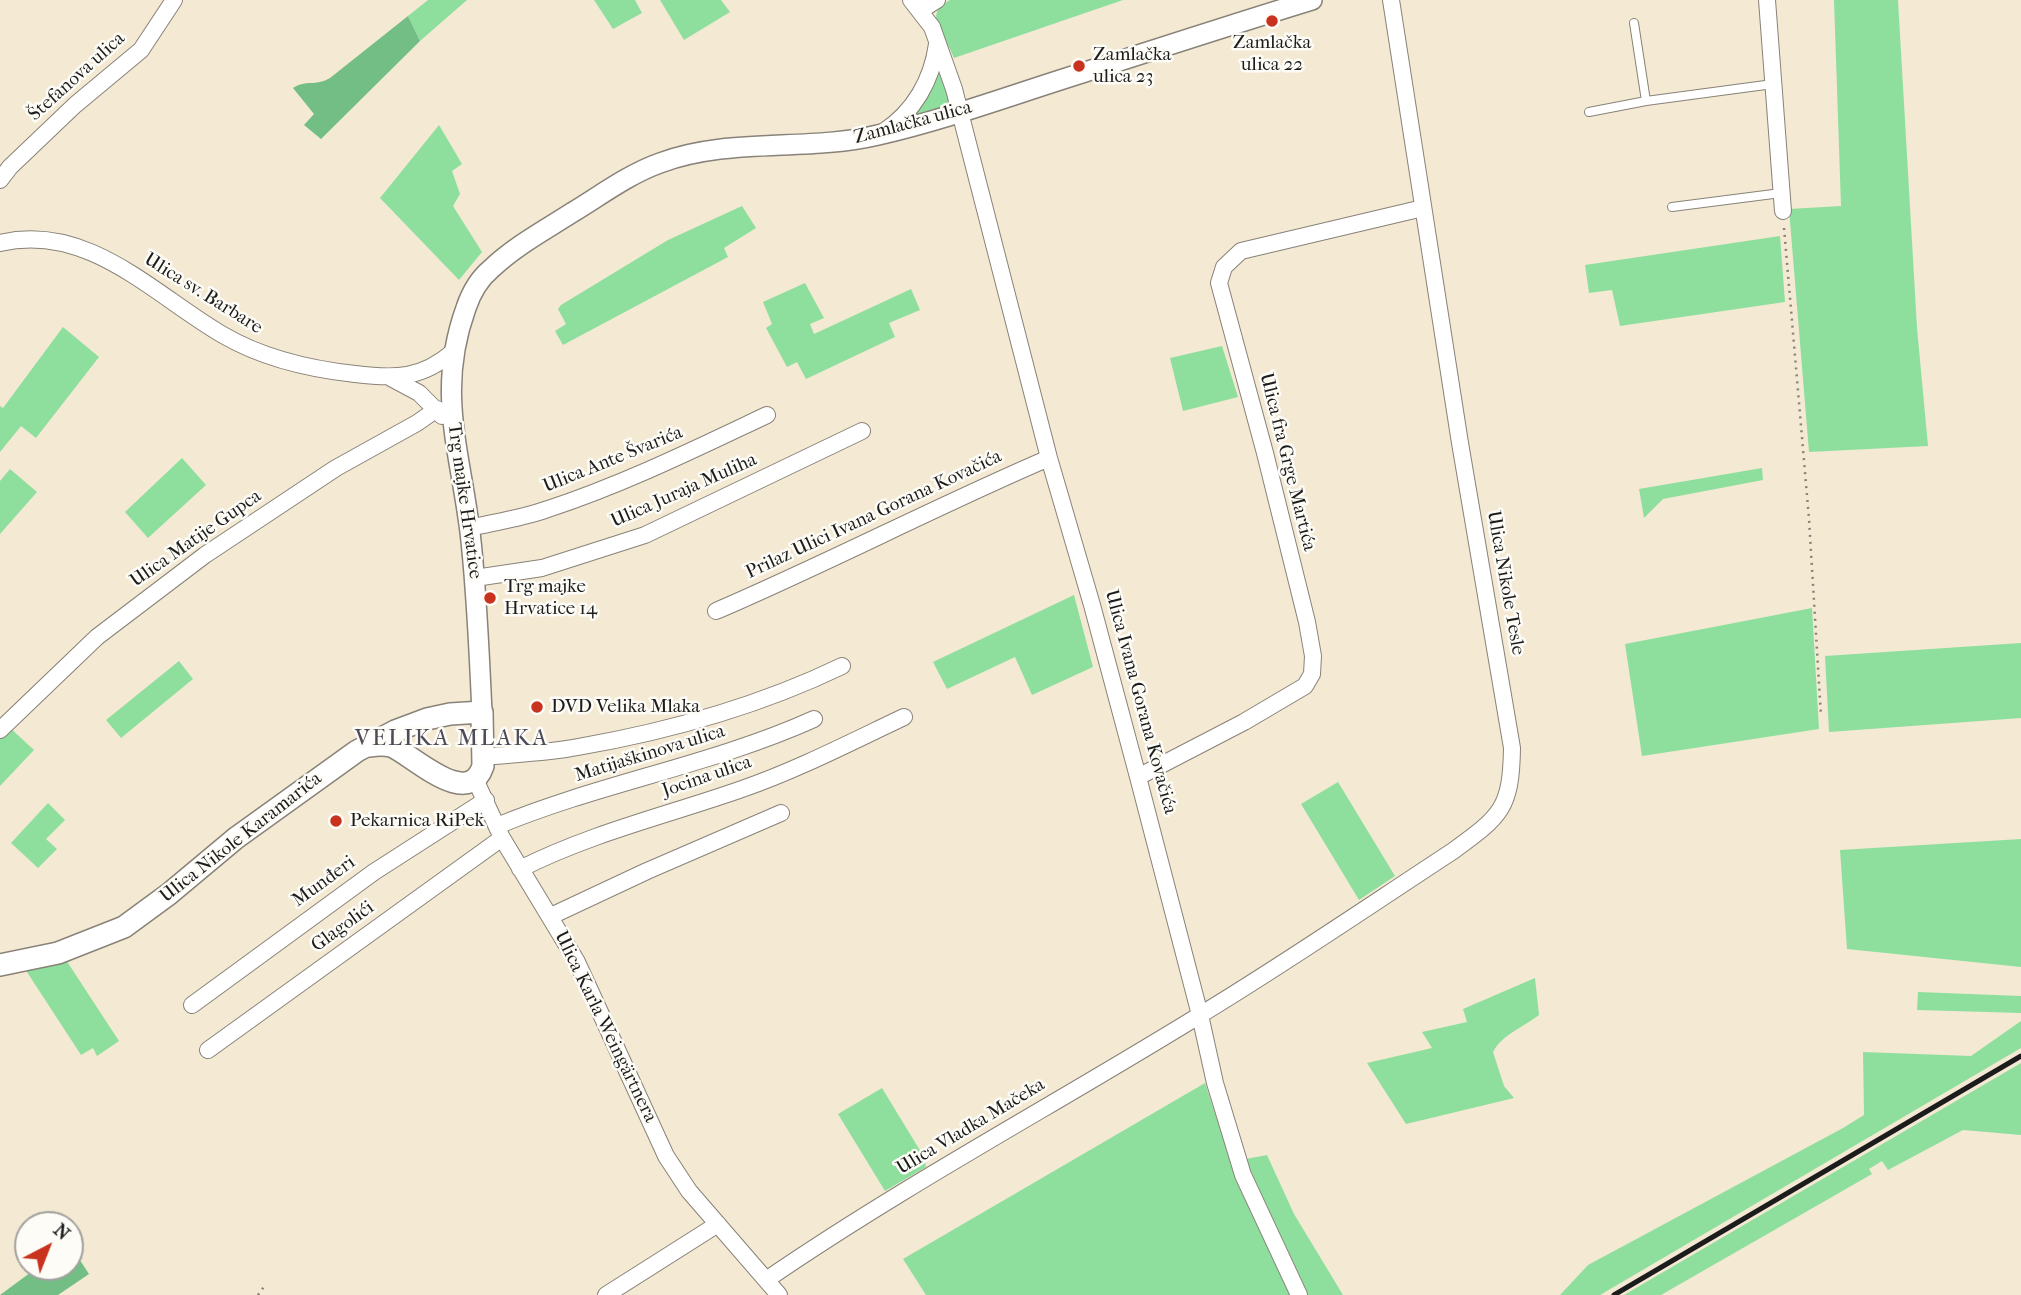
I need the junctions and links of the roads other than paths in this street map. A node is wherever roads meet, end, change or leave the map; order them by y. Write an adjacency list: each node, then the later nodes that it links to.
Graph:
1 (174, 0): 14 (street, Štefanova ulica)
2 (937, 0): 6 (street)
3 (1312, 0): 12 (street, Zamlačka ulica)
4 (1391, 0): 17 (street, Ulica Nikole Tesle)
5 (1767, 0): 9 (street)
6 (916, 5): 8 (street, Ulica Ivana Gorana Kovačića)
7 (1634, 23): 10 (lane)
8 (937, 41): 12 (street, Ulica Ivana Gorana Kovačića); 13 (street)
9 (1773, 84): 10 (lane); 15 (street)
10 (1646, 101): 11 (lane)
11 (1589, 112)
12 (959, 113): 13 (street, Zamlačka ulica); 27 (street, Ulica Ivana Gorana Kovačića)
13 (878, 135): 20 (street, Zamlačka ulica)
14 (0, 180)
15 (1781, 193): 16 (lane); 18 (street)
16 (1672, 207)
17 (1423, 208): 38 (street, Ulica fra Grge Martića); 47 (street, Ulica Nikole Tesle)
18 (1783, 211)
19 (0, 243): 22 (street, Ulica sv. Barbare)
20 (467, 305): 21 (street, Trg majke Hrvatice)
21 (454, 351): 22 (street, Ulica sv. Barbare); 26 (street, Trg majke Hrvatice)
22 (388, 377): 23 (street, Ulica sv. Barbare)
23 (437, 409): 26 (street, Ulica sv. Barbare); 35 (street, Ulica Matije Gupca)
24 (767, 415): 28 (street, Ulica Ante Švarića)
25 (862, 431): 29 (street, Ulica Juraja Muliha)
26 (453, 432): 28 (street, Trg majke Hrvatice)
27 (1049, 458): 30 (street, Prilaz Ulici Ivana Gorana Kovačića); 38 (street, Ulica Ivana Gorana Kovačića)
28 (469, 528): 29 (street, Trg majke Hrvatice)
29 (475, 578): 32 (street, Trg majke Hrvatice)
30 (716, 611)
31 (842, 666): 37 (street)
32 (482, 712): 36 (main road, Ulica Nikole Karamarića); 37 (main road, Trg majke Hrvatice)
33 (904, 717): 43 (street, Jocina ulica)
34 (814, 719): 42 (street, Matijaškinova ulica)
35 (0, 730)
36 (369, 746): 39 (main road); 45 (main road, Ulica Nikole Karamarića)
37 (483, 757): 39 (main road, Trg majke Hrvatice)
38 (1138, 777): 47 (street, Ulica Ivana Gorana Kovačića)
39 (475, 779): 40 (street, Ulica Karla Weingärtnera)
40 (486, 800): 42 (street, Ulica Karla Weingärtnera); 46 (street, Munđeri)
41 (781, 813): 44 (street)
42 (500, 832): 43 (street, Ulica Karla Weingärtnera); 48 (street, Glagolići)
43 (520, 869): 44 (street, Ulica Karla Weingärtnera)
44 (551, 916): 49 (street, Ulica Karla Weingärtnera)
45 (0, 965)
46 (192, 1004)
47 (1200, 1015): 50 (street, Ulica Vladka Mačeka); 53 (street, Ulica Ivana Gorana Kovačića)
48 (208, 1050)
49 (718, 1224): 50 (street, Ulica Karla Weingärtnera); 51 (street)
50 (766, 1280): 52 (street, Ulica Karla Weingärtnera)
51 (606, 1295)
52 (779, 1295)
53 (1299, 1295)

